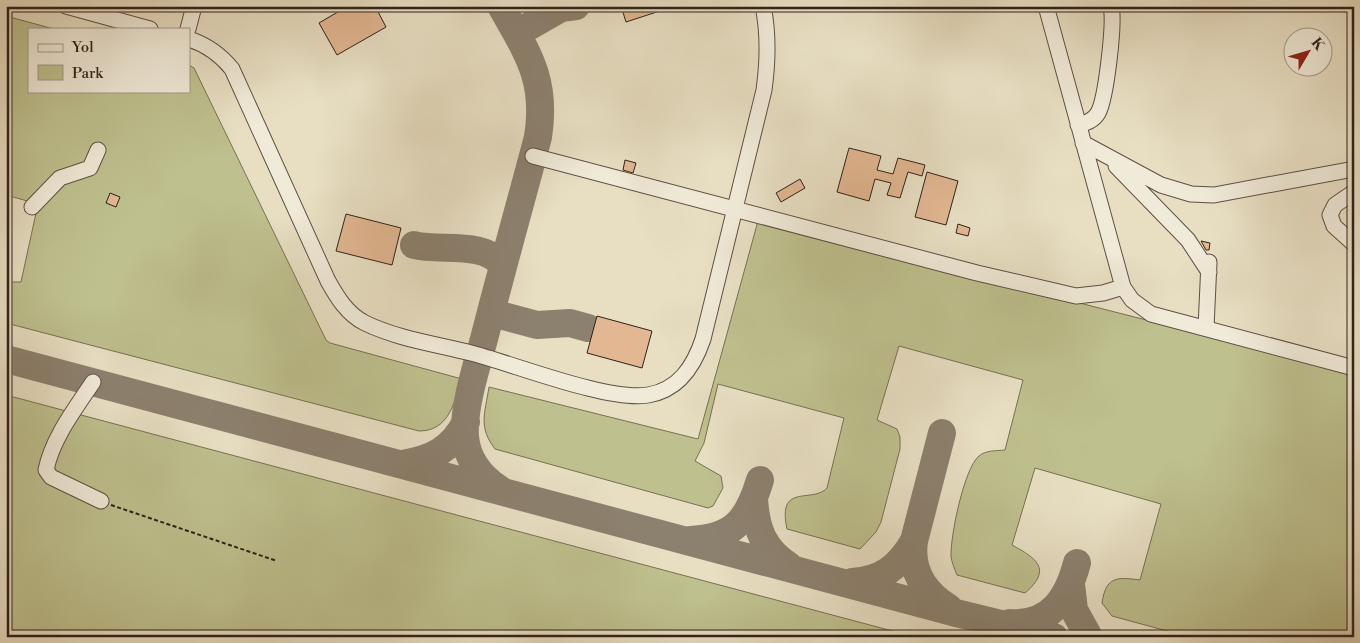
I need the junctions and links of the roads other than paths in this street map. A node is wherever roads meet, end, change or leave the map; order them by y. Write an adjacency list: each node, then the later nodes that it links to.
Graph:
1 (66, 6): 6 (lane)
2 (194, 6): 7 (lane)
3 (763, 6): 17 (lane)
4 (1046, 6): 9 (lane)
5 (1111, 6): 9 (lane)
6 (146, 28)
7 (188, 28)
8 (190, 40): 17 (lane)
9 (1078, 125): 10 (lane)
10 (1083, 143): 12 (lane); 19 (lane)
11 (98, 150): 16 (lane)
12 (1105, 155): 14 (lane); 20 (lane)
13 (533, 156): 17 (lane)
14 (1354, 170)
15 (1354, 192): 18 (lane)
16 (32, 206)
17 (735, 209): 19 (lane)
18 (1354, 244)
19 (1123, 287): 20 (lane)
20 (1206, 328): 21 (lane)
21 (1354, 368)
22 (93, 382): 23 (lane)
23 (101, 501)

